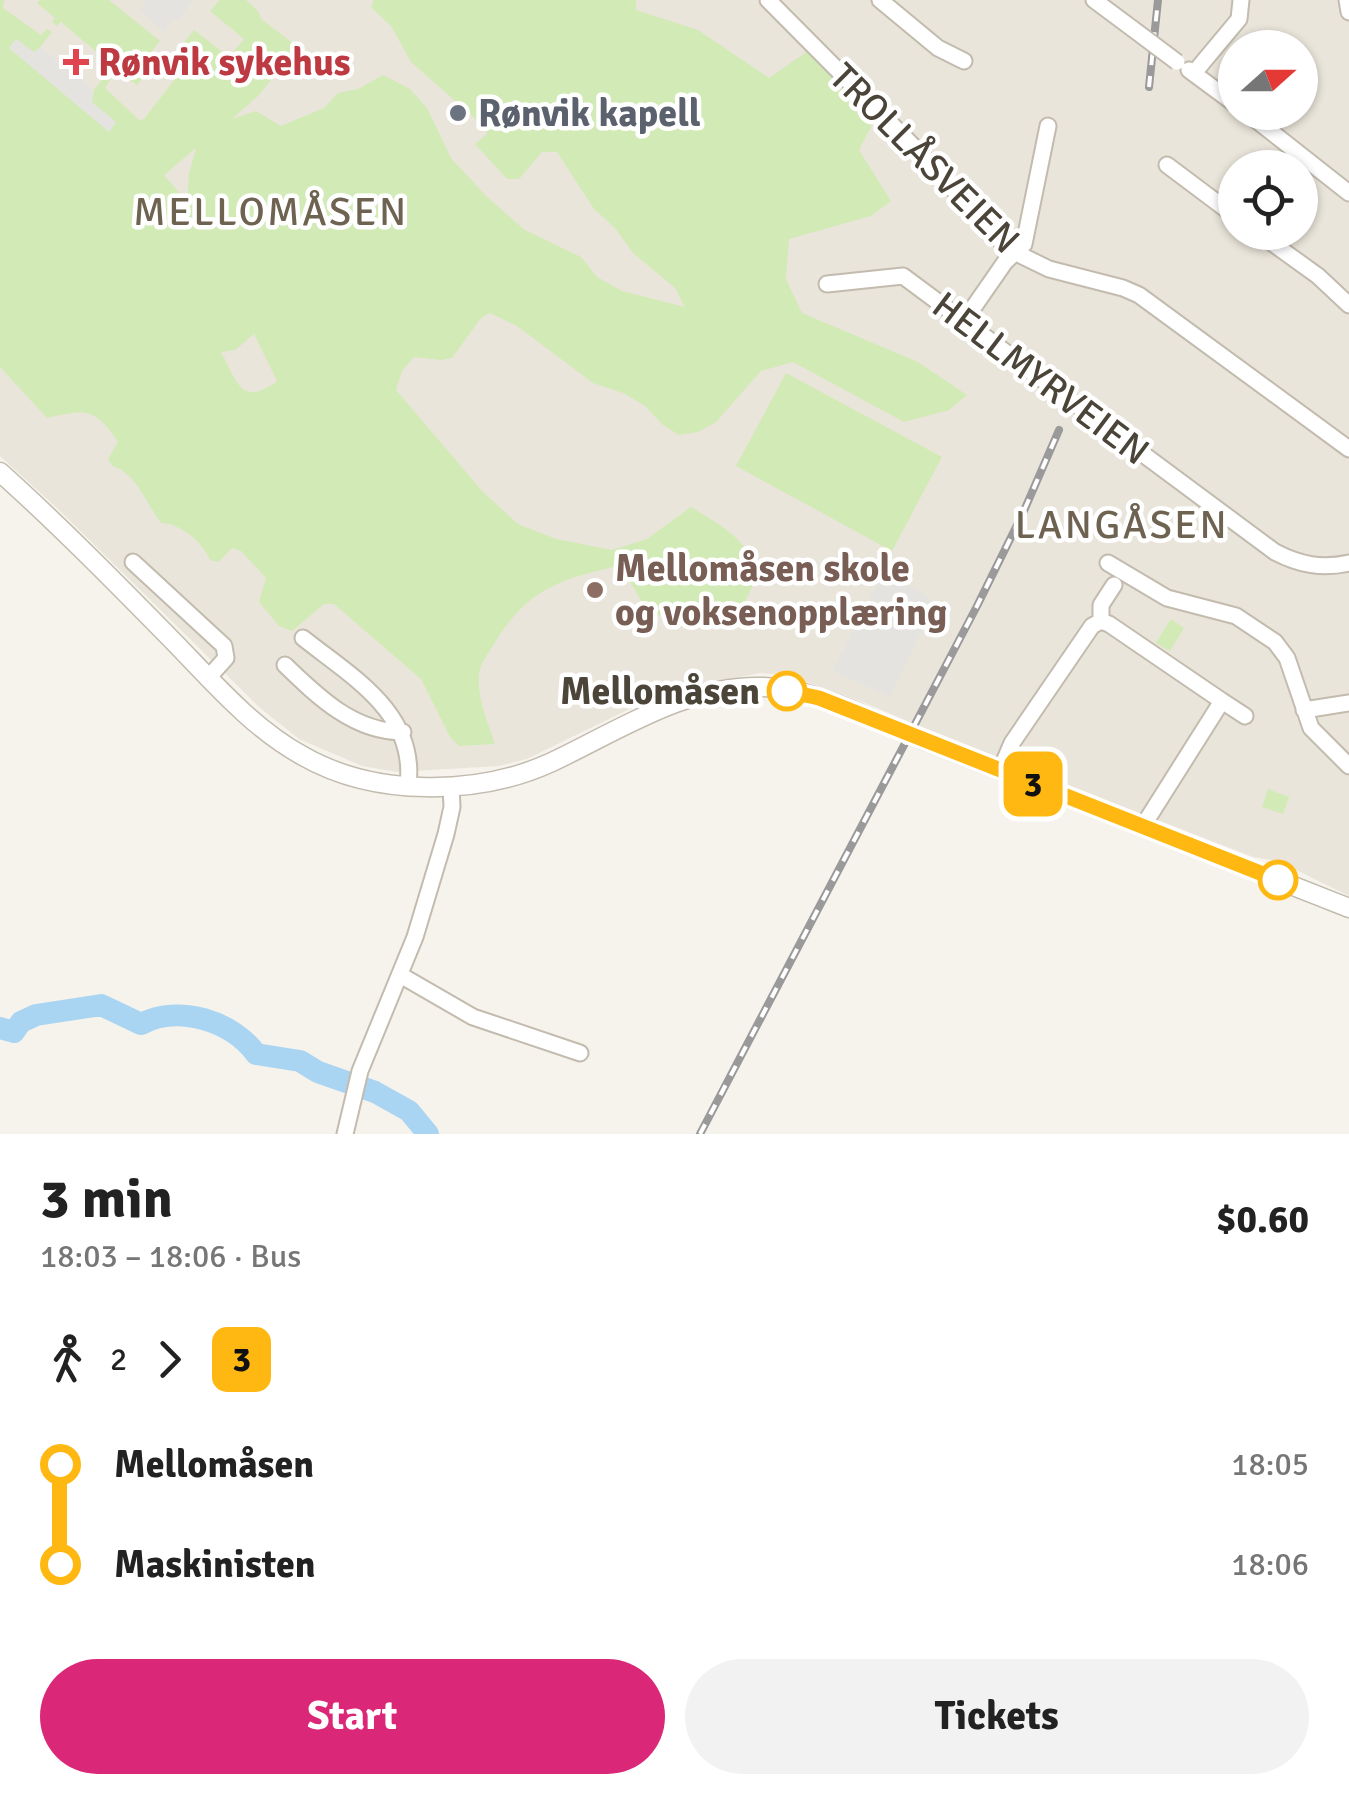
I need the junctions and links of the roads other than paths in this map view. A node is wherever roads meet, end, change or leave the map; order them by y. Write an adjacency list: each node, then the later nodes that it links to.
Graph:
1 (768, 0): 16 (street, TROLLÅSVEIEN)
2 (880, 0): 7 (street)
3 (1094, 0): 8 (street, bridge)
4 (1241, 0): 8 (street)
5 (1347, 0): 6 (street)
6 (1349, 12)
7 (964, 61)
8 (1194, 73): 9 (street)
9 (1218, 91)
10 (1048, 126): 16 (street)
11 (1269, 130): 13 (street)
12 (1167, 165): 14 (street)
13 (1349, 193)
14 (1218, 203)
15 (1282, 250): 18 (street)
16 (1016, 254): 19 (street); 20 (street, TROLLÅSVEIEN)
17 (827, 284): 19 (street, HELLMYRVEIEN)
18 (1349, 305)
19 (964, 321): 24 (street, HELLMYRVEIEN)
20 (1349, 449)
21 (0, 472): 29 (street)
22 (134, 562): 29 (street)
23 (1108, 562): 32 (street)
24 (1349, 563)
25 (1114, 586): 26 (street)
26 (1101, 622): 30 (street); 36 (street)
27 (303, 638): 34 (street)
28 (285, 665): 34 (street)
29 (209, 677): 37 (street)
30 (1222, 702): 33 (street); 39 (street)
31 (1349, 703): 32 (street)
32 (1304, 710): 35 (street)
33 (1245, 716)
34 (404, 732): 37 (street)
35 (1349, 766)
36 (1000, 771): 38 (street, bridge); 39 (street)
37 (408, 785): 38 (street)
38 (451, 786): 41 (street)
39 (1143, 826): 40 (street)
40 (1349, 908)
41 (402, 976): 42 (street); 43 (street)
42 (580, 1053)
43 (345, 1134)

